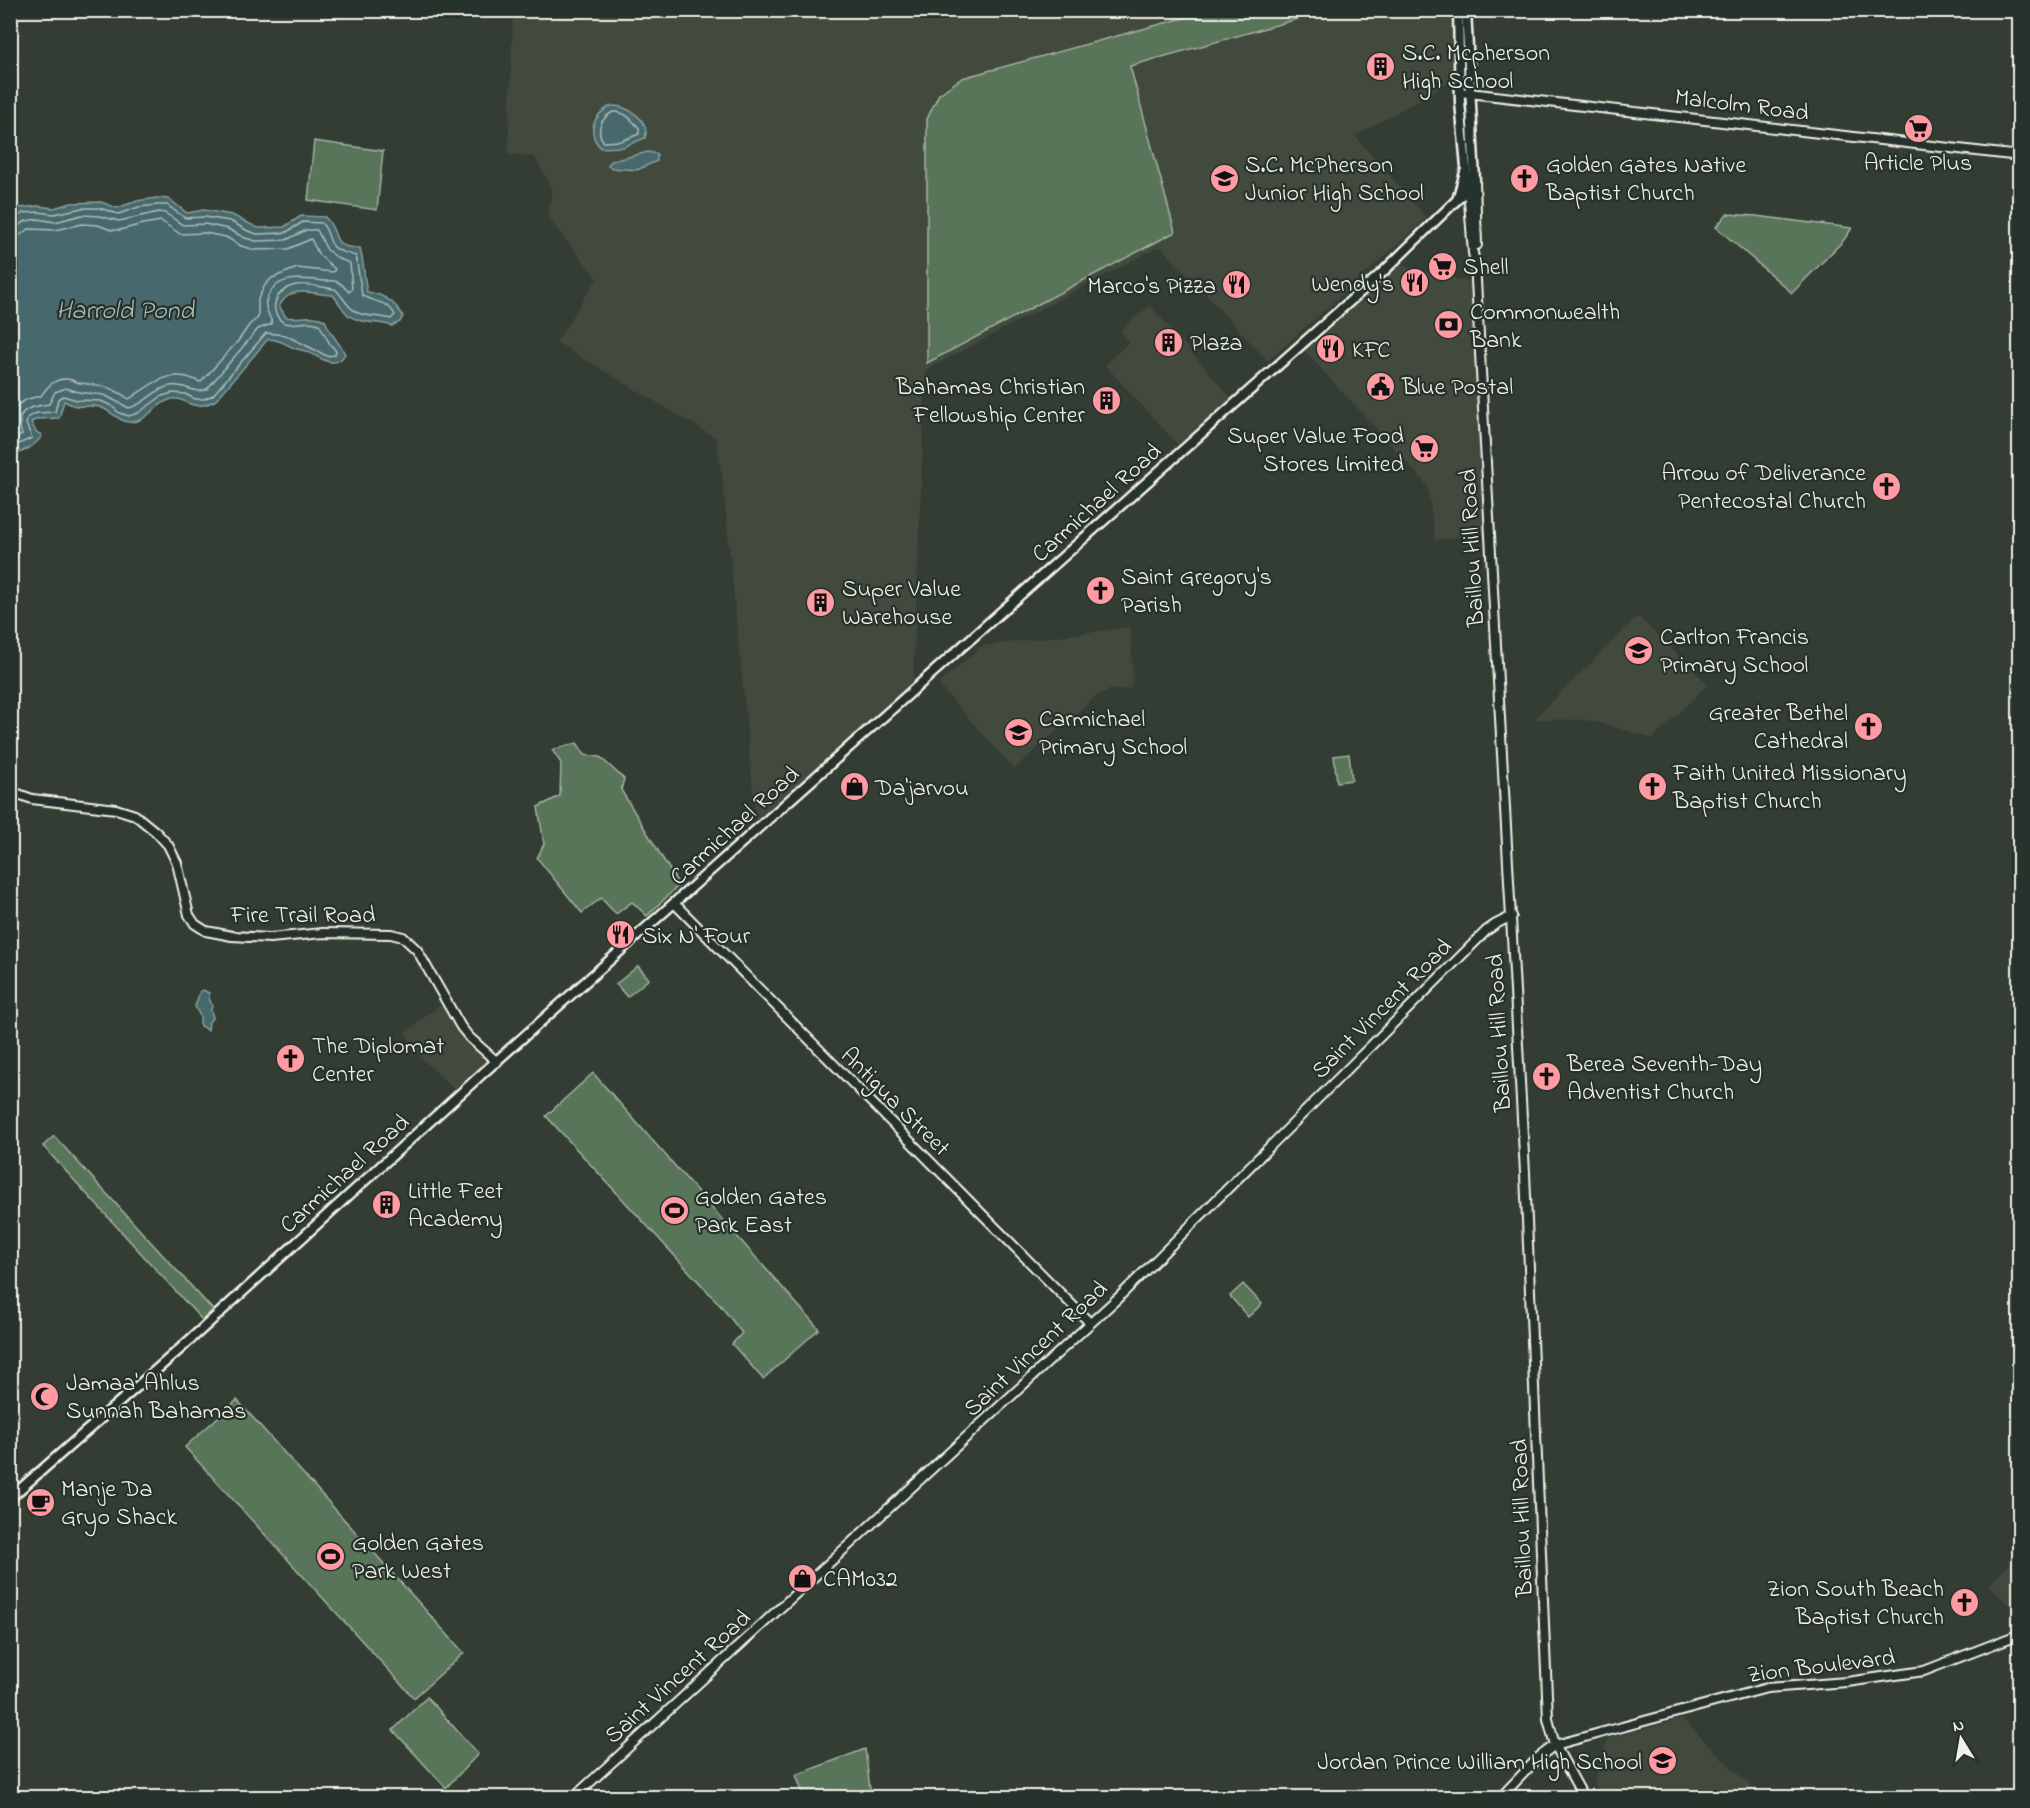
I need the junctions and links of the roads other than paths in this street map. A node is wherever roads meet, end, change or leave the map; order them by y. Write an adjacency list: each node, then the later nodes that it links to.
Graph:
1 (1458, 10): 3 (main road, Baillou Hill Road)
2 (1466, 10): 4 (main road, Baillou Hill Road)
3 (1460, 92): 4 (street, Malcolm Road); 6 (main road, Baillou Hill Road)
4 (1470, 92): 5 (street, Malcolm Road); 7 (main road, Baillou Hill Road)
5 (2019, 156)
6 (1466, 169): 8 (main road, Baillou Hill Road); 9 (main road, Carmichael Road)
7 (1475, 181): 8 (main road); 10 (street, Baillou Hill Road)
8 (1468, 189): 9 (main road); 10 (street, Baillou Hill Road)
9 (1456, 200): 12 (main road, Carmichael Road)
10 (1475, 258): 13 (street, Baillou Hill Road)
11 (10, 791): 14 (street, Fire Trail Road)
12 (675, 904): 14 (main road, Carmichael Road); 15 (street, Antigua Street)
13 (1512, 916): 15 (street, Saint Vincent Road); 18 (street, Baillou Hill Road)
14 (497, 1062): 16 (main road, Carmichael Road)
15 (1090, 1323): 19 (street, Saint Vincent Road)
16 (10, 1498)
17 (2019, 1634): 18 (street, Zion Boulevard)
18 (1555, 1745): 20 (street); 21 (street, Baillou Hill Road)
19 (573, 1797)
20 (1500, 1797)
21 (1584, 1797)

